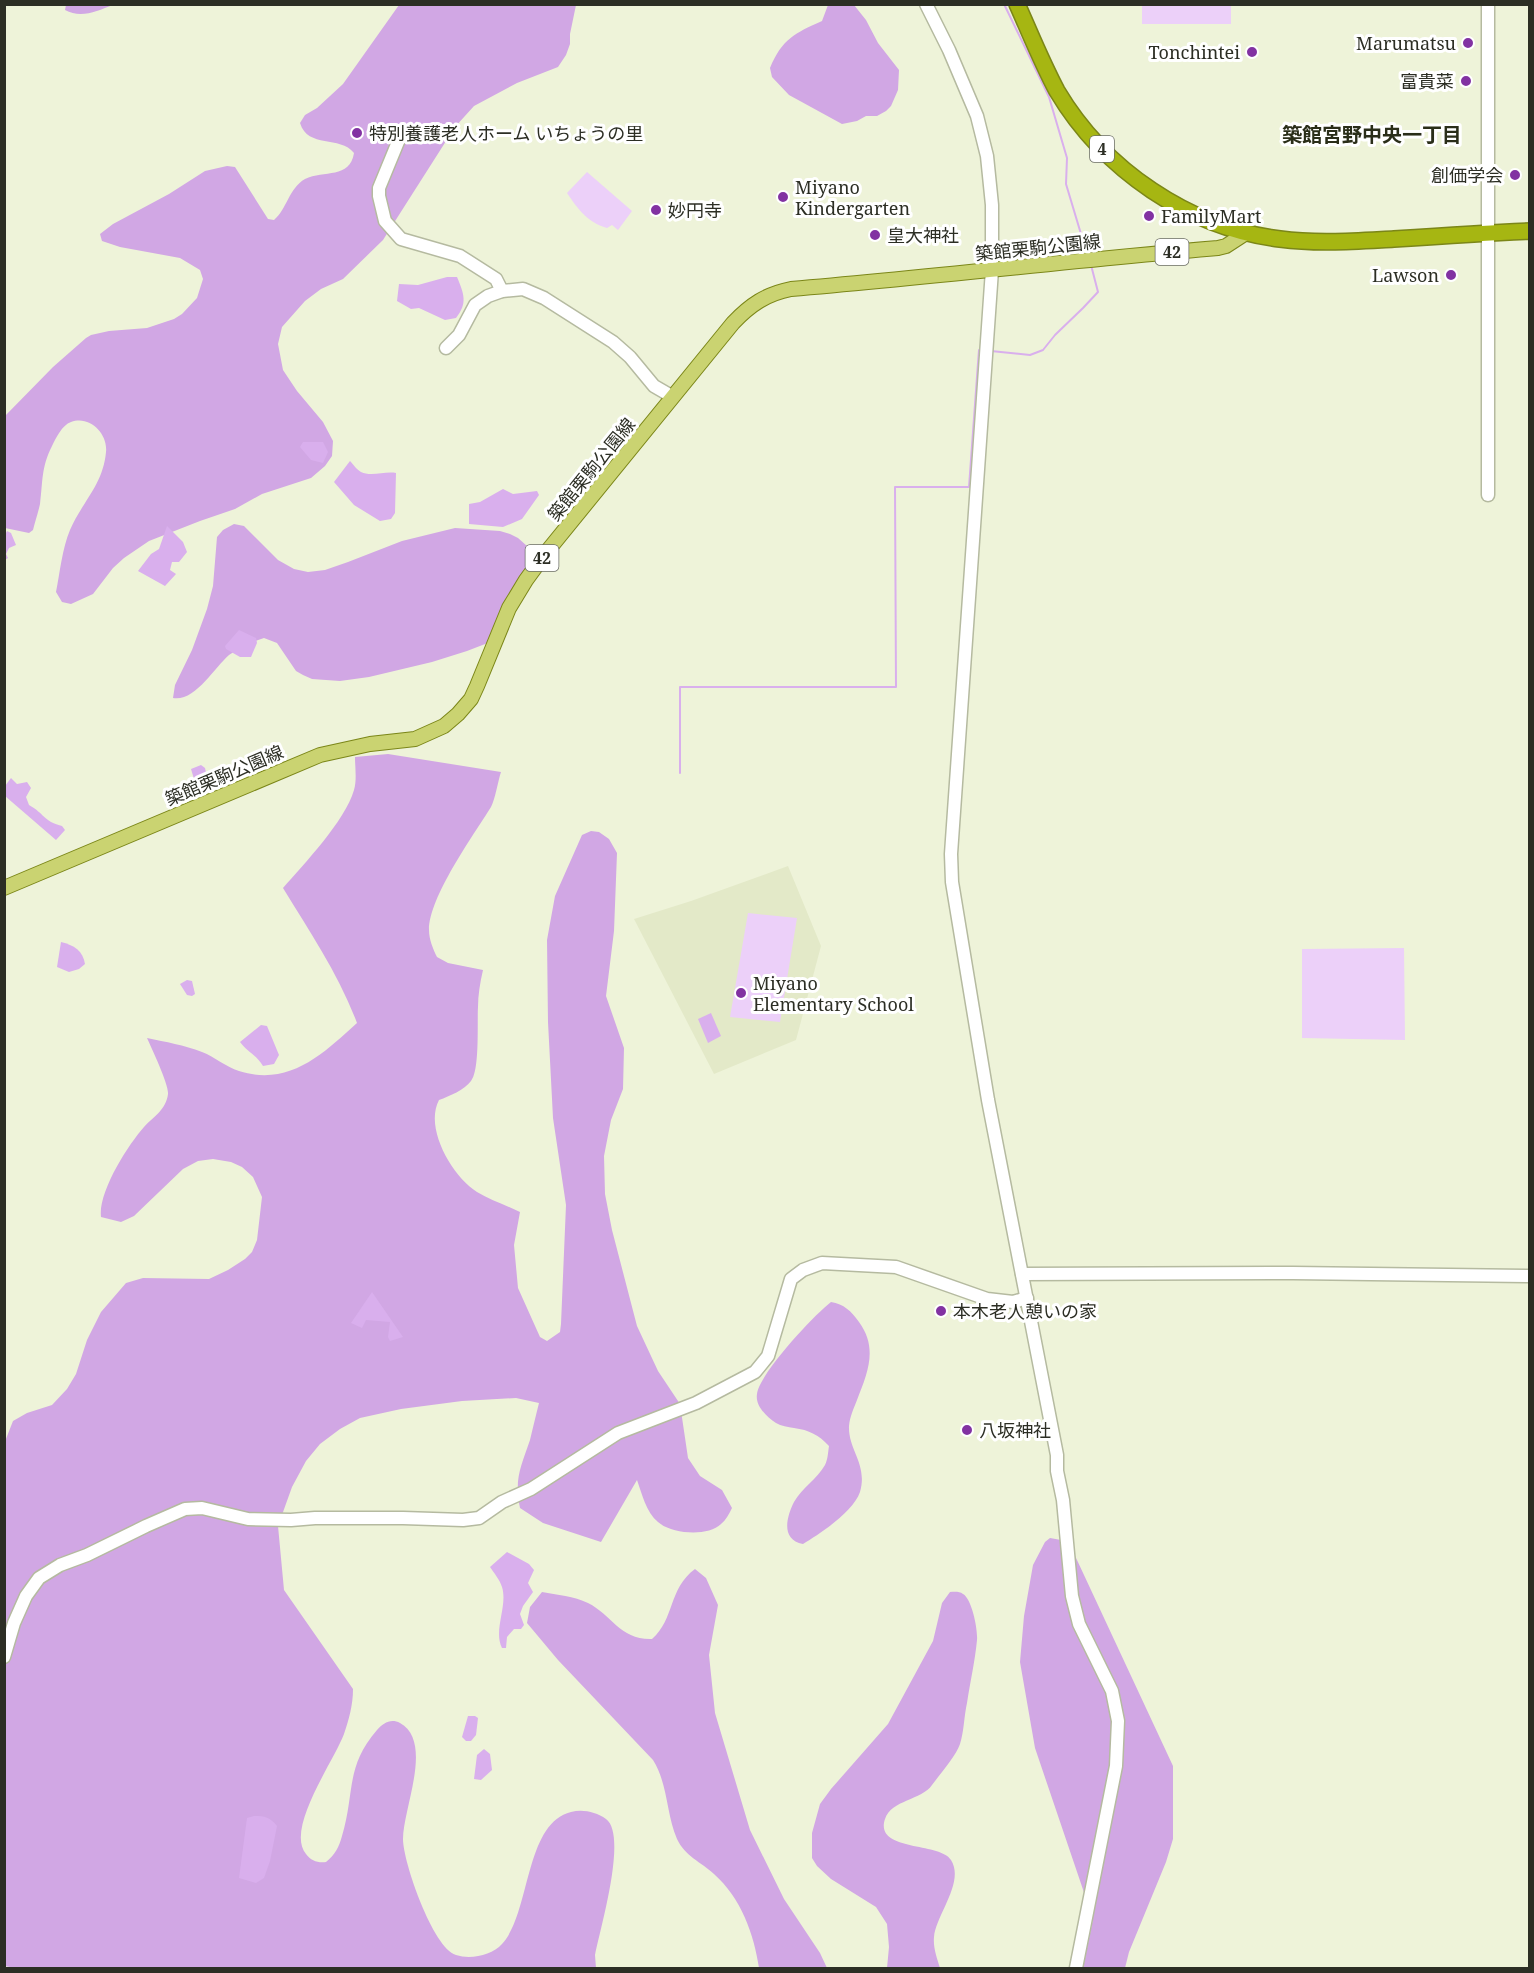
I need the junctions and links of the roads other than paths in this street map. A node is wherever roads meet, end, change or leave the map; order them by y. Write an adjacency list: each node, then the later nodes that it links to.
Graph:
1 (926, 4): 8 (street)
2 (1017, 4): 6 (highway, 4)
3 (1488, 4): 7 (street)
4 (400, 137): 9 (street)
5 (1530, 231): 7 (highway, 4)
6 (1246, 233): 7 (highway, 4); 8 (main road, 築館栗駒公園線 / 42)
7 (1489, 233): 12 (street)
8 (992, 270): 11 (main road, 築館栗駒公園線 / 42); 14 (street)
9 (502, 291): 10 (street); 11 (street)
10 (446, 348)
11 (673, 397): 13 (main road, 築館栗駒公園線 / 42)
12 (1488, 495)
13 (4, 888)
14 (1022, 1274): 15 (street); 16 (street)
15 (1530, 1276)
16 (1027, 1298): 17 (street); 18 (street)
17 (4, 1657)
18 (1076, 1968)

